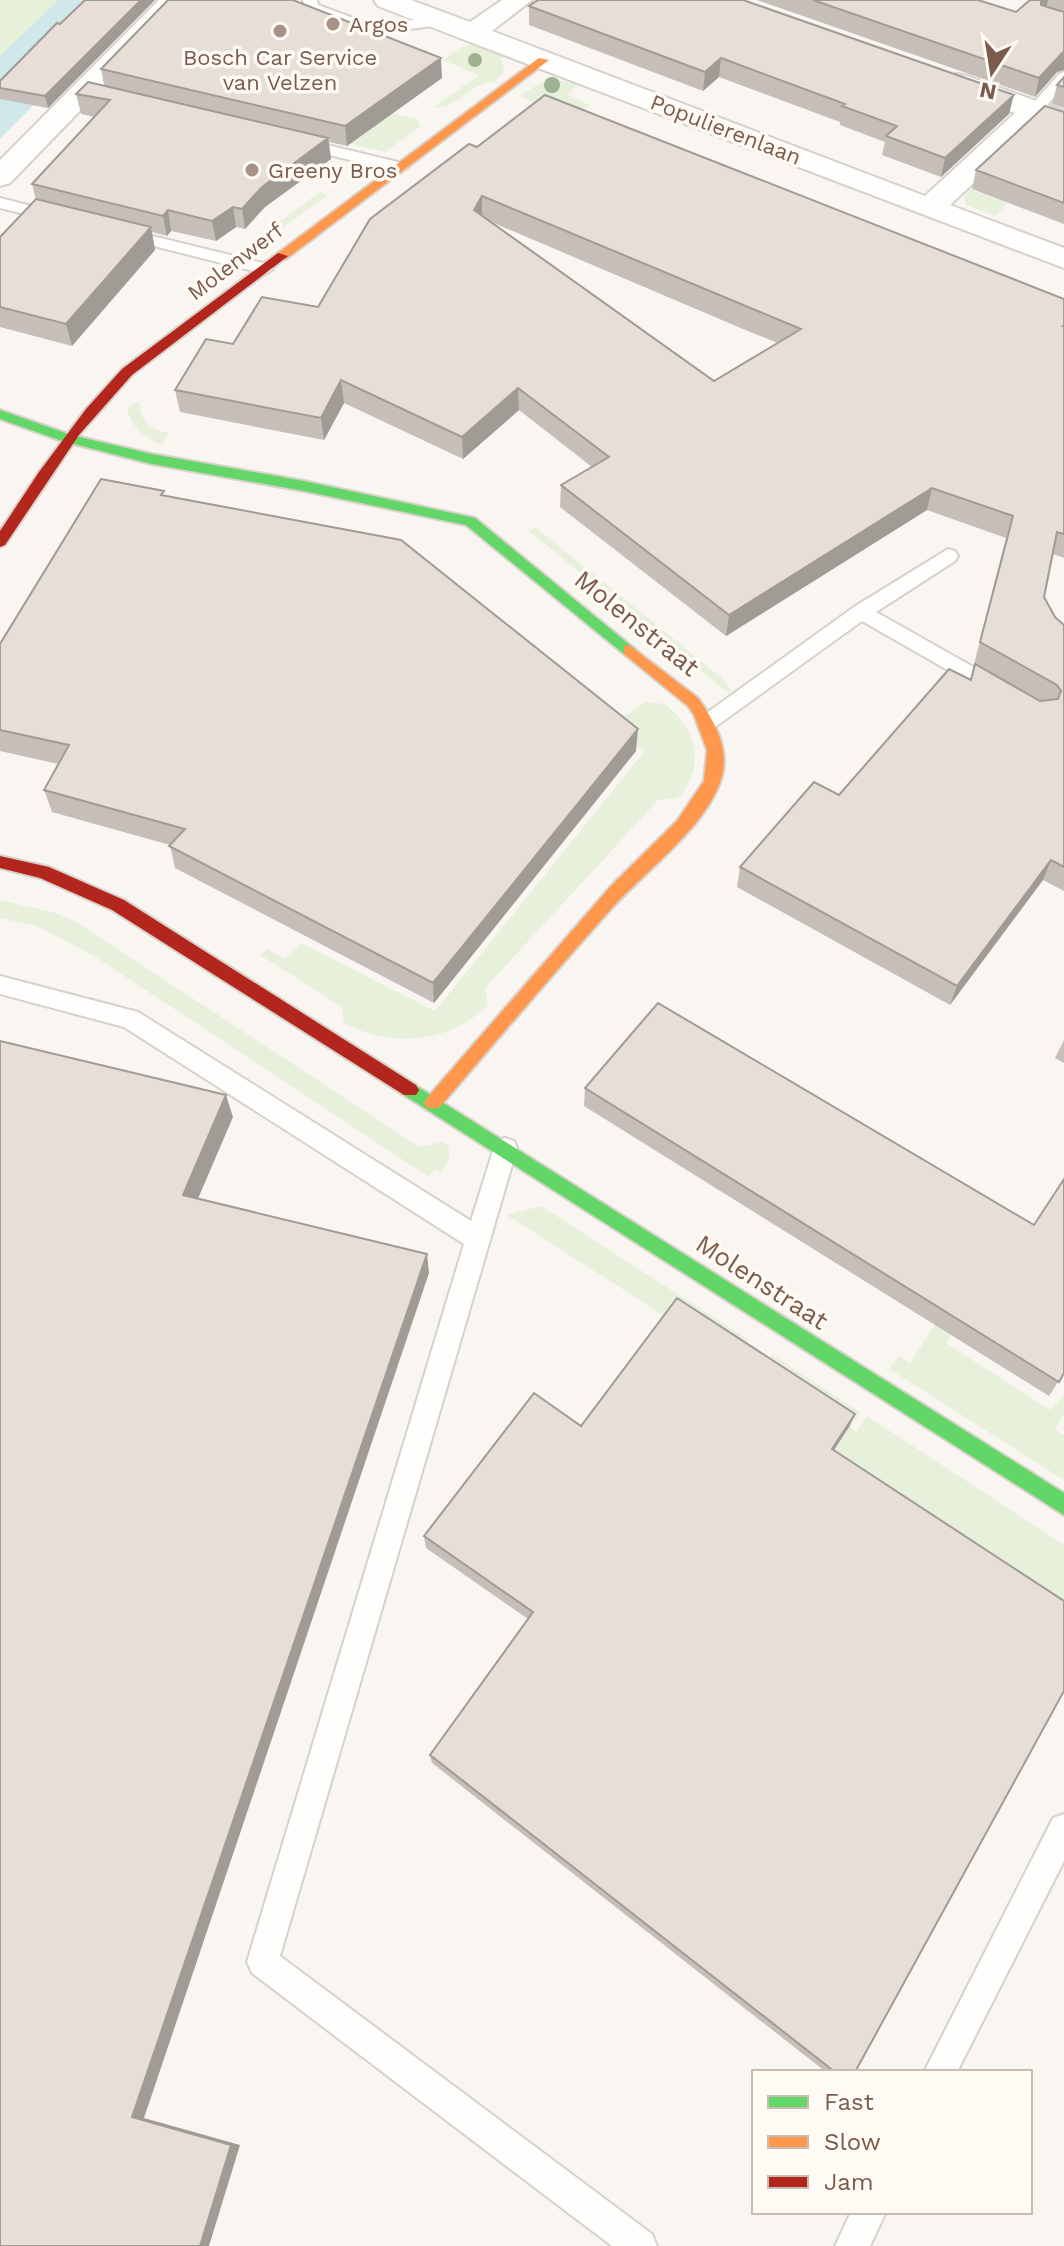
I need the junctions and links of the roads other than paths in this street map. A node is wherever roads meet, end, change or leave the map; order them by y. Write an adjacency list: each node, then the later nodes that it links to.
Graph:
1 (174, 0): 14 (street)
2 (310, 0): 5 (lane)
3 (387, 0): 5 (street, Populierenlaan)
4 (519, 0): 6 (street)
5 (441, 21): 6 (street, Populierenlaan)
6 (472, 33): 7 (street, Populierenlaan)
7 (543, 60): 13 (street, Molenwerf); 16 (street, Populierenlaan)
8 (931, 73): 10 (street)
9 (1064, 77): 10 (lane)
10 (1035, 110): 11 (street); 16 (street)
11 (1064, 121)
12 (279, 138): 13 (lane)
13 (400, 167): 20 (street, Molenwerf)
14 (0, 177)
15 (0, 203): 17 (lane)
16 (930, 207): 19 (street, Populierenlaan)
17 (74, 221)
18 (103, 229): 20 (lane)
19 (1064, 259)
20 (265, 269): 22 (street, Molenwerf)
21 (0, 414): 22 (street)
22 (67, 438): 23 (street, Molenwerf); 27 (street, Molenstraat)
23 (0, 542)
24 (948, 556): 25 (lane)
25 (861, 612): 26 (lane); 27 (lane)
26 (1013, 699)
27 (708, 722): 30 (street)
28 (0, 862): 30 (street, Molenstraat)
29 (0, 985): 32 (lane)
30 (433, 1103): 31 (street, Molenstraat)
31 (505, 1148): 32 (lane); 33 (street, Molenstraat)
32 (478, 1239): 37 (lane)
33 (1064, 1505)
34 (1064, 1829): 35 (lane)
35 (941, 2070)
36 (868, 2214): 38 (lane)
37 (640, 2246)
38 (852, 2246)

